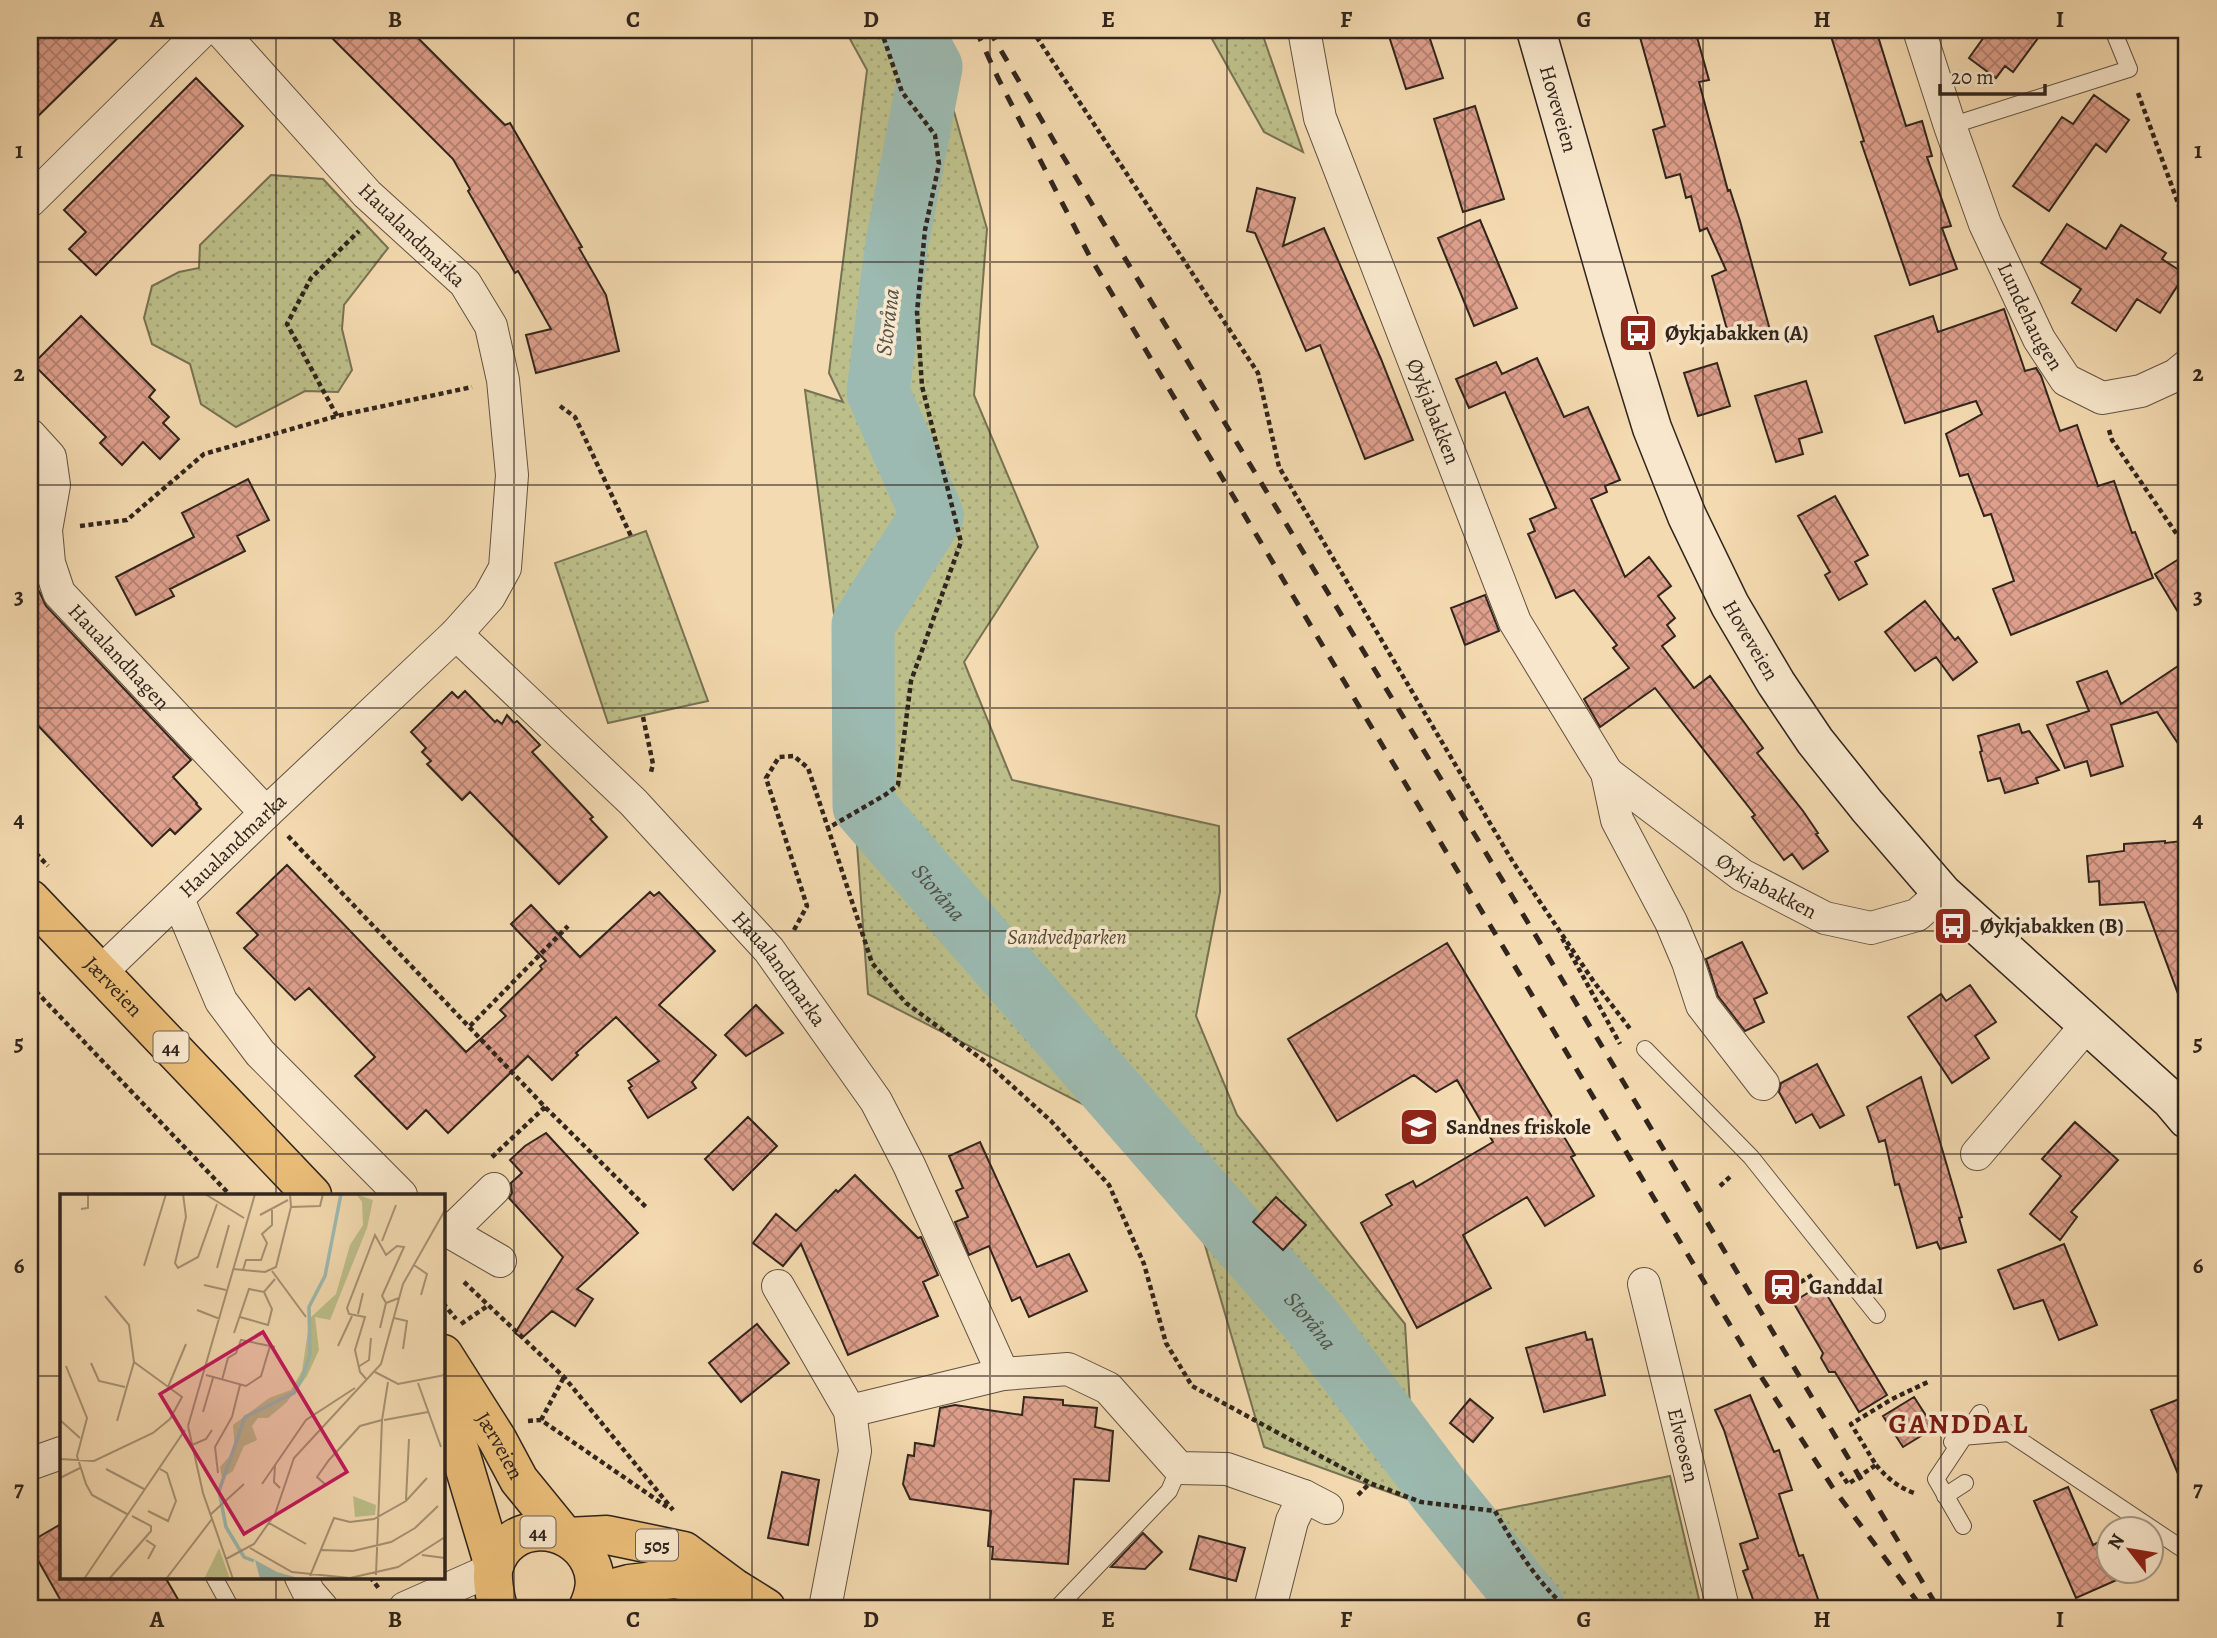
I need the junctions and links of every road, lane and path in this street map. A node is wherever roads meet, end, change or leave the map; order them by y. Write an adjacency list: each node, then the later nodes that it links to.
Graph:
1 (203, 30): 11 (street)
2 (220, 30): 12 (street, Haualandmarka)
3 (881, 30): 28 (path)
4 (1032, 30): 32 (path)
5 (1304, 30): 25 (street, Øykjabakken)
6 (1536, 30): 29 (main road, Hoveveien)
7 (1919, 30): 10 (street, Lundehaugen)
8 (2113, 30): 9 (lane)
9 (2129, 69): 10 (lane); 13 (path)
10 (1950, 126): 16 (street, Lundehaugen)
11 (30, 201)
12 (382, 208): 15 (street, Haualandmarka); 18 (path)
13 (2187, 228)
14 (2187, 366): 16 (street)
15 (503, 380): 18 (path); 23 (street, Haualandmarka)
16 (2102, 398): 22 (path)
17 (560, 406): 21 (path)
18 (337, 416): 20 (path)
19 (30, 435): 20 (street, Haualandhagen)
20 (46, 530): 27 (street, Haualandhagen)
21 (631, 536)
22 (2187, 549)
23 (456, 634): 26 (street, Haualandmarka); 27 (street, Haualandmarka)
24 (643, 717): 26 (path)
25 (1607, 773): 29 (street, Øykjabakken); 42 (street, Øykjabakken)
26 (633, 802): 35 (street, Haualandmarka)
27 (266, 813): 31 (street, Haualandmarka); 39 (path)
28 (828, 828): 35 (path); 93 (path)
29 (1942, 893): 38 (main road, Hoveveien)
30 (30, 899): 36 (main road, Jærveien / 44)
31 (178, 899): 36 (street, Haualandmarka); 49 (street)
32 (1552, 919): 40 (path); 41 (path)
33 (568, 926): 39 (path)
34 (30, 935): 47 (main road, Jærveien / 44)
35 (769, 950): 61 (street, Haualandmarka)
36 (100, 973): 48 (main road, Jærveien / 44)
37 (30, 985): 46 (path)
38 (2087, 1025): 43 (main road, Hoveveien); 44 (street)
39 (470, 1026): 50 (path)
40 (1645, 1049): 59 (lane)
41 (1626, 1055)
42 (1763, 1084)
43 (2187, 1119)
44 (1977, 1154)
45 (494, 1189): 51 (street)
46 (229, 1194)
47 (276, 1194)
48 (311, 1194)
49 (400, 1194)
50 (648, 1208)
51 (446, 1230): 52 (street)
52 (500, 1261)
53 (1817, 1272): 57 (path)
54 (461, 1280): 58 (path)
55 (1644, 1284): 94 (street, Elveosen)
56 (778, 1286): 64 (street)
57 (1786, 1291)
58 (489, 1305): 60 (path); 62 (path)
59 (1877, 1315)
60 (452, 1339): 78 (main road, Jærveien / 44)
61 (1003, 1374): 64 (street); 73 (street)
62 (564, 1377): 67 (path); 67 (path)
63 (1930, 1381): 72 (path)
64 (850, 1410): 90 (street)
65 (1980, 1413): 69 (lane)
66 (444, 1414): 80 (main road, Jærveien / 44)
67 (541, 1420): 68 (path)
68 (520, 1422)
69 (1957, 1440): 76 (lane); 79 (lane)
70 (60, 1453): 71 (street)
71 (30, 1464)
72 (1876, 1465): 74 (path); 76 (path)
73 (1179, 1468): 91 (lane); 92 (street)
74 (1840, 1472)
75 (1965, 1483): 76 (lane)
76 (1945, 1496): 77 (lane)
77 (1964, 1526)
78 (565, 1535): 80 (main road, 44); 83 (main road, 505); 84 (main road, 44)
79 (2187, 1552)
80 (494, 1567): 87 (street); 88 (main road, 44)
81 (215, 1578): 85 (lane)
82 (302, 1578): 86 (street)
83 (734, 1588): 84 (main road, 505); 89 (main road, 505)
84 (593, 1602)
85 (231, 1608)
86 (322, 1608)
87 (405, 1608)
88 (498, 1608)
89 (766, 1608)
90 (825, 1608)
91 (1057, 1608)
92 (1270, 1608)
93 (1566, 1608)
94 (1723, 1608)

